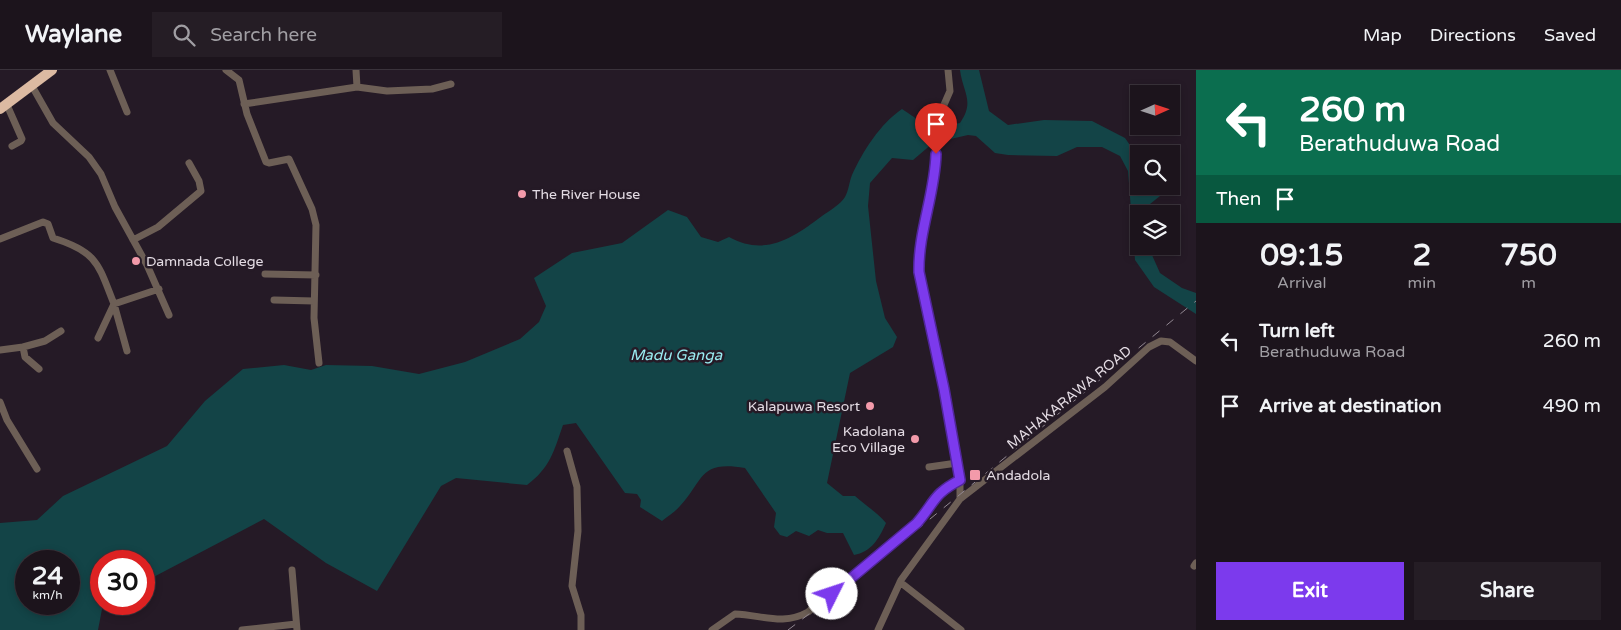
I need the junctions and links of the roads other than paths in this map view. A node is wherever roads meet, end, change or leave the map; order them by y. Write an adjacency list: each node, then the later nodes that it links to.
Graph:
1 (52, 70): 7 (highway)
2 (110, 70): 11 (street)
3 (226, 70): 9 (street)
4 (356, 70): 8 (street)
5 (948, 70): 33 (street)
6 (450, 84): 8 (street)
7 (32, 86): 10 (highway); 15 (street)
8 (357, 87): 9 (street)
9 (244, 104): 17 (street)
10 (4, 107): 12 (street)
11 (127, 112)
12 (12, 146)
13 (189, 162): 15 (street)
14 (0, 239): 21 (street)
15 (133, 240): 18 (street)
16 (265, 274): 17 (street)
17 (316, 274): 20 (street)
18 (159, 289): 21 (street); 22 (street)
19 (274, 300): 20 (street)
20 (314, 301): 29 (street)
21 (114, 304): 24 (street); 27 (street)
22 (169, 315)
23 (61, 331): 25 (street)
24 (98, 338)
25 (23, 347): 26 (street); 30 (street)
26 (0, 350)
27 (128, 351)
28 (1196, 361): 37 (street, MAHAKARAWA ROAD)
29 (319, 363)
30 (39, 369)
31 (0, 402): 35 (street)
32 (567, 450): 42 (street)
33 (957, 463): 34 (street); 36 (street)
34 (929, 467)
35 (37, 469)
36 (960, 480): 37 (street); 43 (street)
37 (960, 499): 39 (street)
38 (292, 570): 40 (street)
39 (900, 582): 44 (street); 45 (street)
40 (296, 627): 41 (street)
41 (242, 630)
42 (581, 630)
43 (712, 630)
44 (878, 630)
45 (961, 630)

